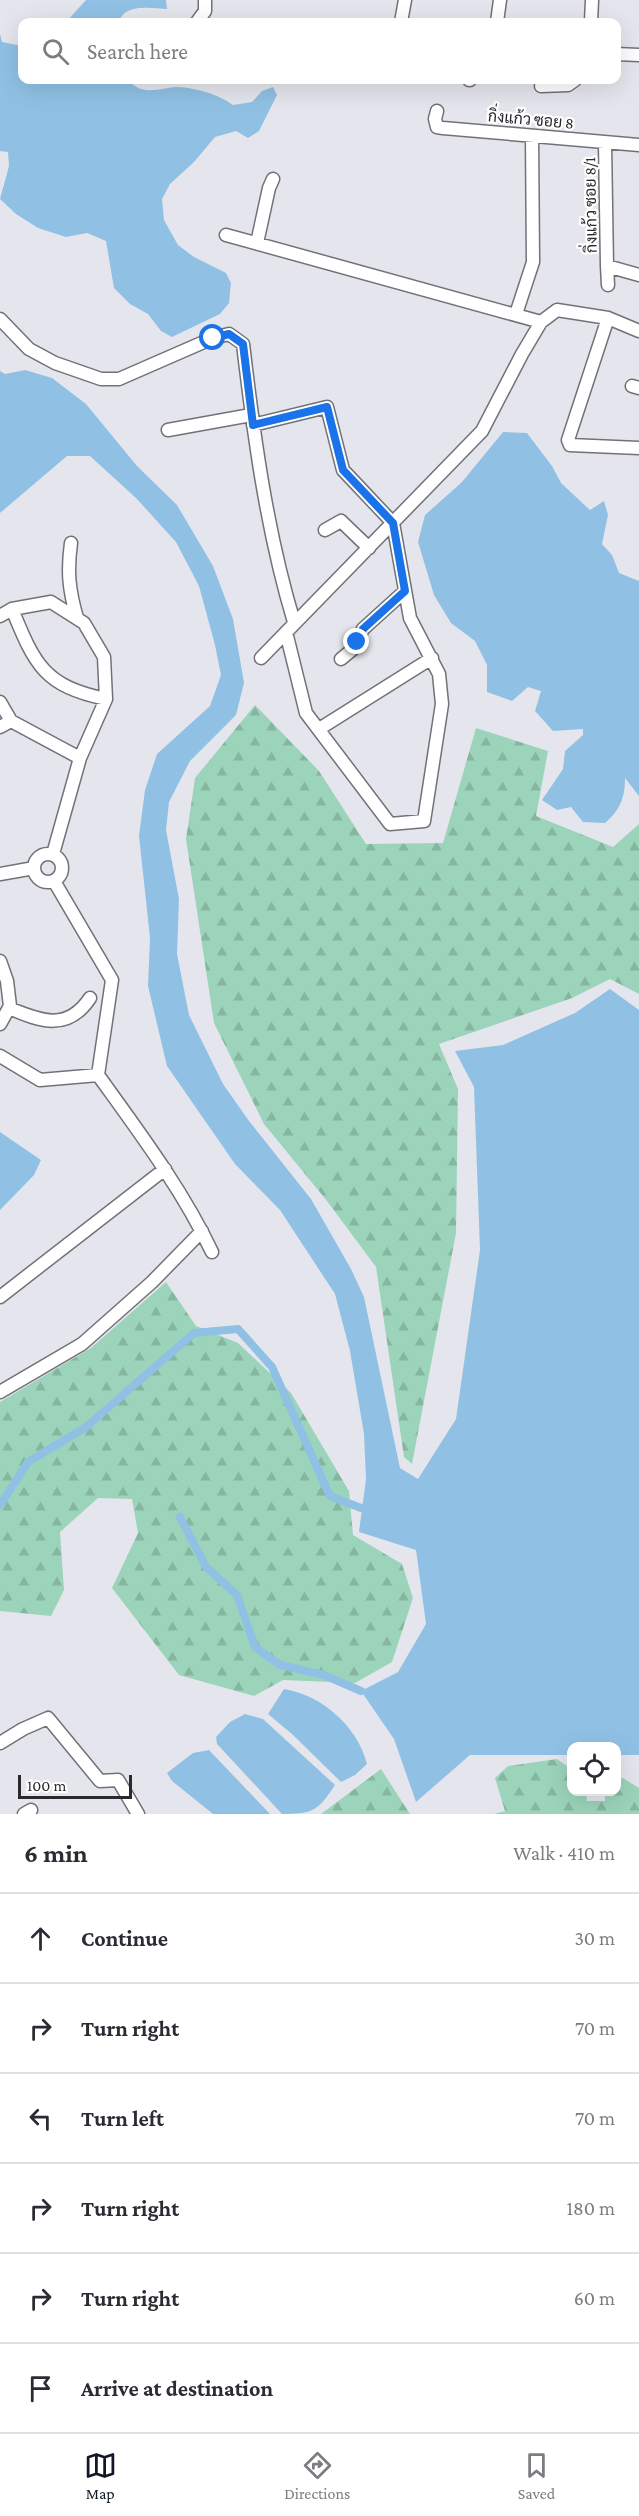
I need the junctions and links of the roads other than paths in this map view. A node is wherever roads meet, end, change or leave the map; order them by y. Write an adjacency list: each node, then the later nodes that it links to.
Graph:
1 (205, 0): 5 (street)
2 (405, 0): 6 (street)
3 (500, 0): 7 (street)
4 (592, 0): 8 (street)
5 (200, 18)
6 (403, 18)
7 (498, 18)
8 (591, 18)
9 (621, 54): 10 (street)
10 (639, 55)
11 (569, 84): 12 (street)
12 (541, 86)
13 (437, 111): 14 (street, กิ่งแก้ว ซอย 8)
14 (532, 136): 15 (street, กิ่งแก้ว ซอย 8); 23 (street)
15 (605, 143): 16 (street, กิ่งแก้ว ซอย 8); 20 (street, กิ่งแก้ว ซอย 8/1)
16 (639, 145)
17 (273, 179): 19 (street)
18 (226, 235): 19 (street)
19 (257, 243): 23 (street)
20 (607, 266): 21 (street); 22 (street, กิ่งแก้ว ซอย 8/1)
21 (639, 275)
22 (608, 285)
23 (516, 314): 26 (street)
24 (608, 318): 26 (street); 27 (street); 30 (street)
25 (0, 319): 28 (street)
26 (541, 322): 31 (street)
27 (639, 331)
28 (252, 420): 29 (street); 31 (street); 39 (street)
29 (168, 430)
30 (639, 448)
31 (393, 523): 34 (street); 35 (street)
32 (325, 530): 34 (street)
33 (70, 543): 38 (street)
34 (369, 548): 39 (street)
35 (405, 591): 41 (street); 42 (street)
36 (12, 609): 37 (street); 38 (street); 43 (street)
37 (0, 616)
38 (77, 618): 43 (street)
39 (290, 627): 40 (street); 46 (street)
40 (261, 658)
41 (341, 658)
42 (432, 658): 46 (street); 46 (street)
43 (106, 699): 47 (street)
44 (0, 702): 45 (street)
45 (5, 724): 47 (street)
46 (319, 729)
47 (80, 758): 48 (street)
48 (53, 855): 49 (street); 51 (street)
49 (34, 868): 50 (street); 51 (street)
50 (0, 874)
51 (54, 881): 57 (street)
52 (0, 961): 54 (street)
53 (90, 998): 54 (street)
54 (9, 1008): 55 (street)
55 (0, 1024)
56 (0, 1056): 57 (street)
57 (98, 1075): 58 (street)
58 (165, 1169): 59 (street); 61 (street)
59 (202, 1231): 60 (street); 62 (street)
60 (212, 1252)
61 (0, 1297)
62 (0, 1392)
63 (0, 1743): 64 (street)
64 (138, 1814)

